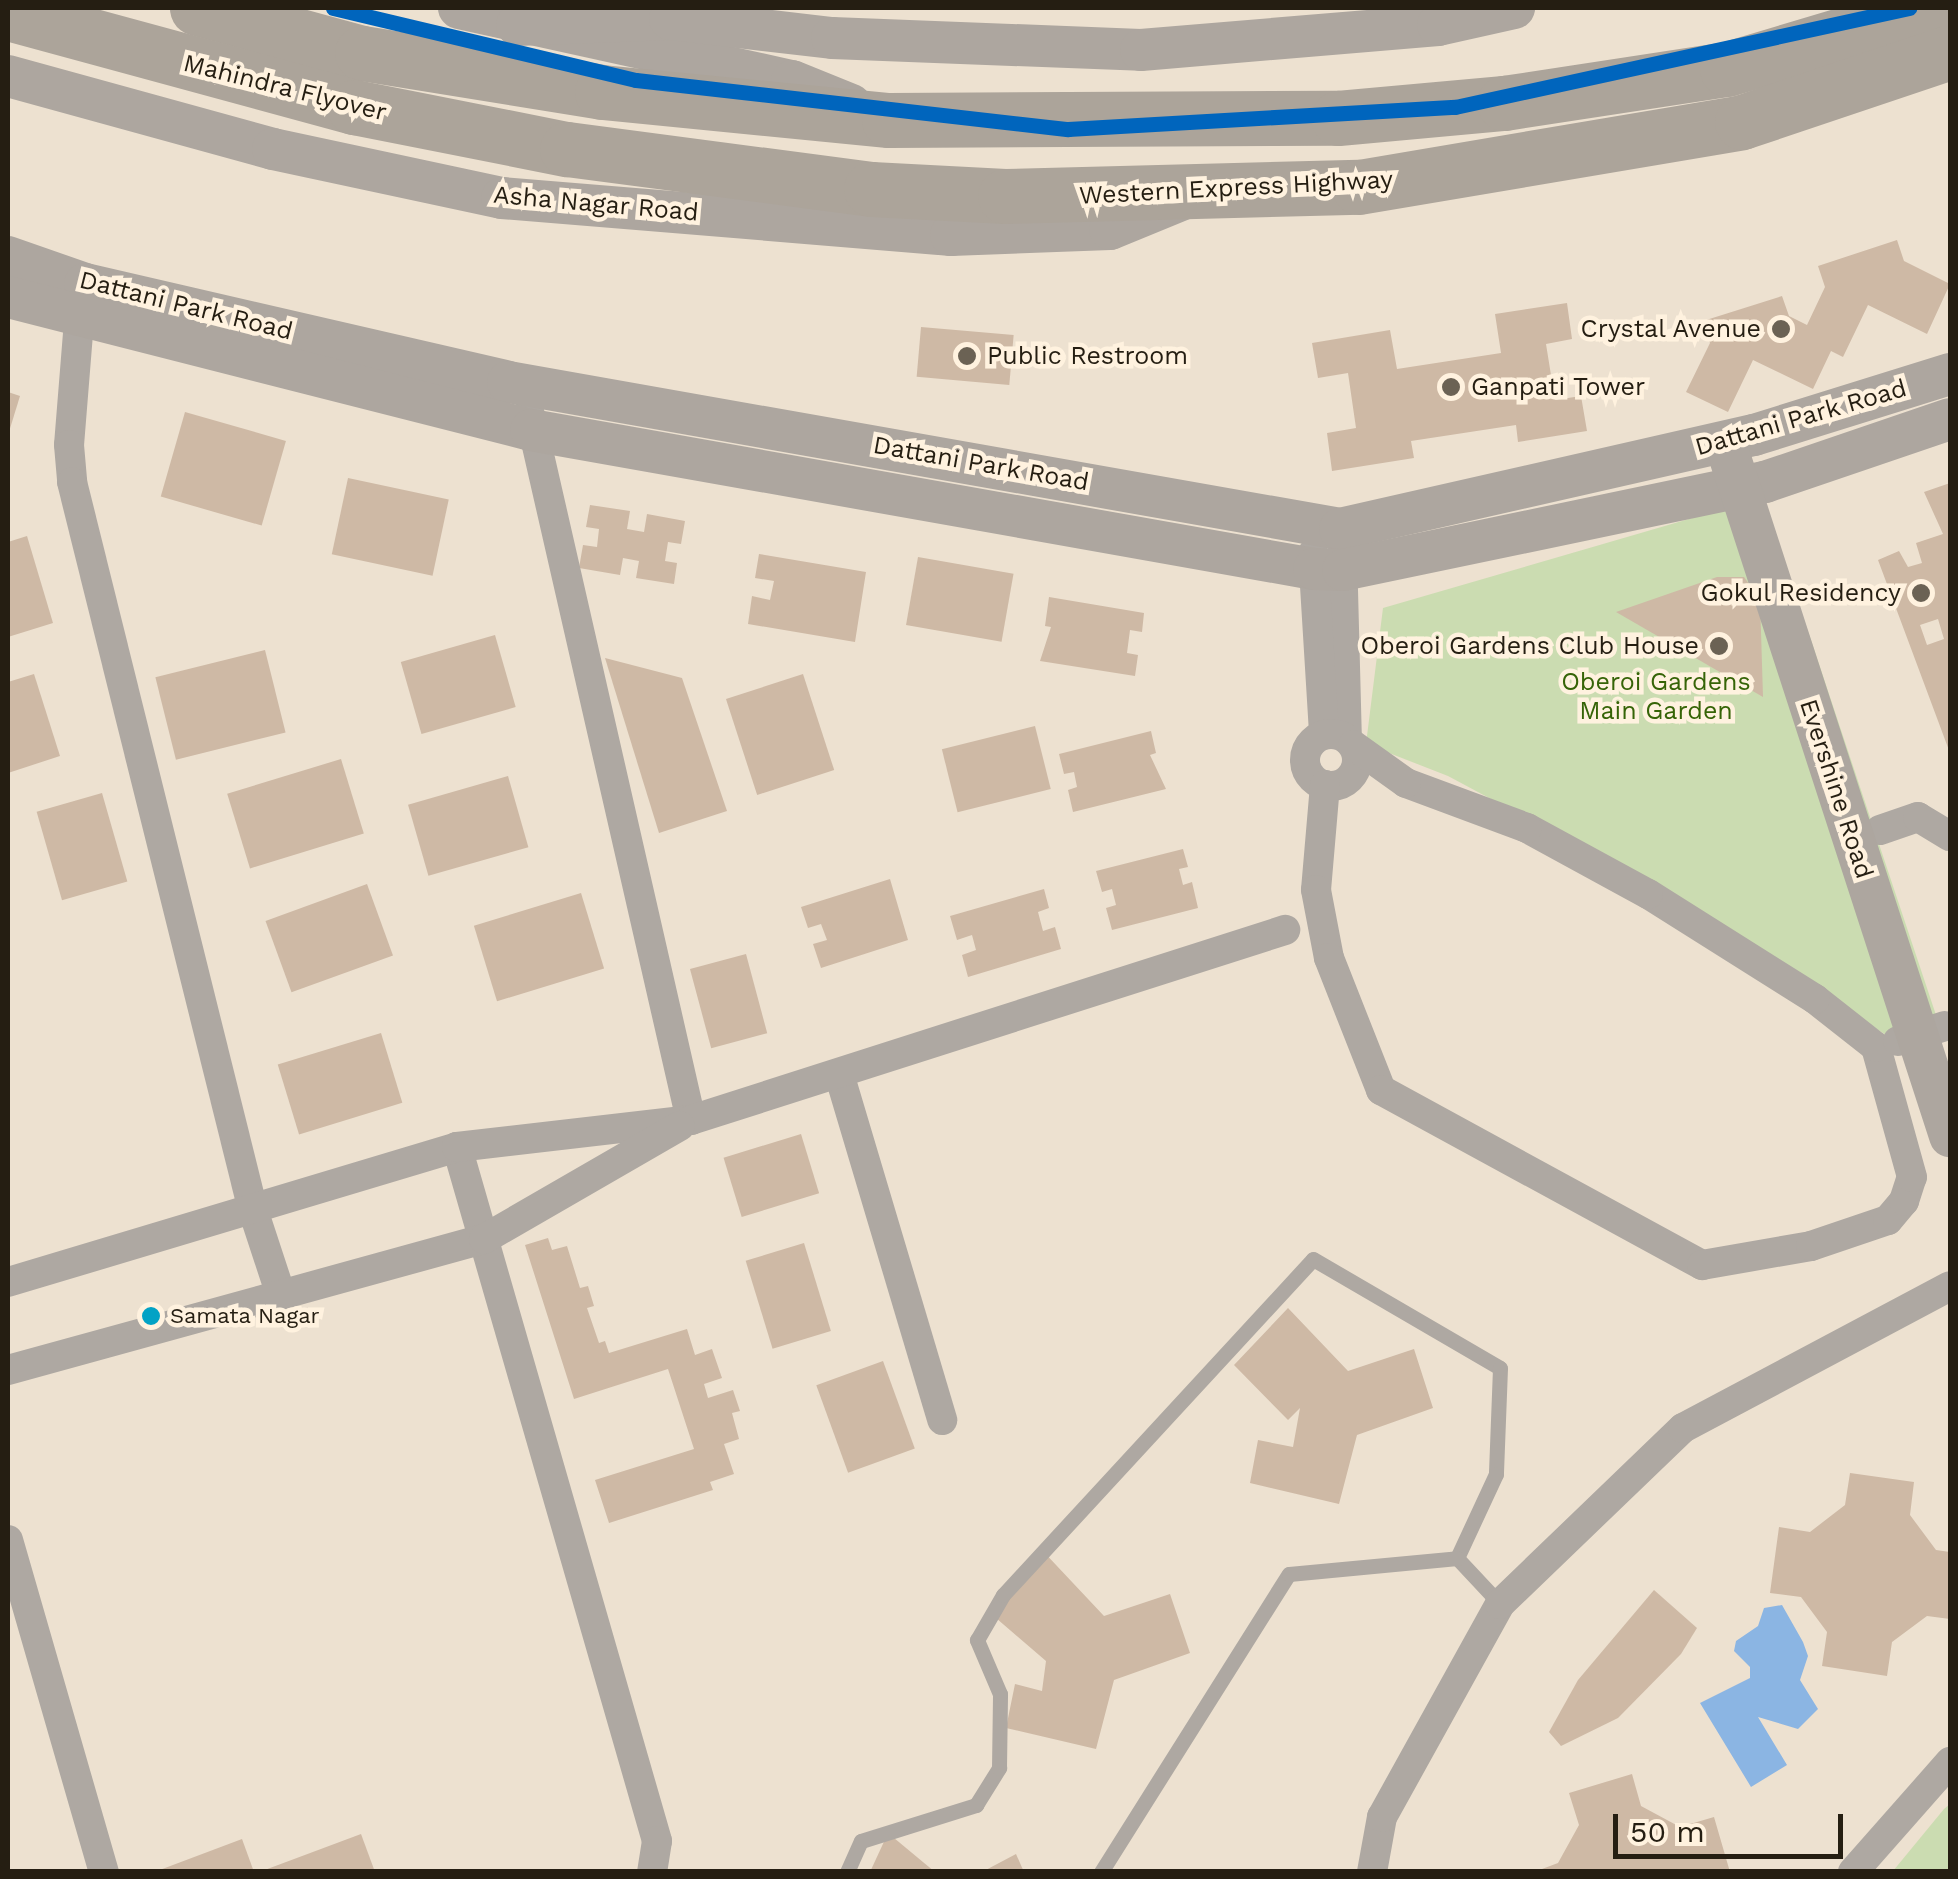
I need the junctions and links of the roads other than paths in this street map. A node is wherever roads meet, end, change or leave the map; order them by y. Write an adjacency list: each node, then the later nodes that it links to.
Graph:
1 (196, 8): 9 (highway, Mahindra Flyover)
2 (459, 8): 6 (street)
3 (1514, 8): 6 (street)
4 (1932, 8): 9 (highway)
5 (8, 13): 10 (highway, Mahindra Flyover)
6 (517, 25): 9 (street)
7 (1950, 52): 11 (highway, Western Express Highway)
8 (8, 76): 11 (street, Asha Nagar Road)
9 (889, 120)
10 (567, 148): 11 (highway, Western Express Highway)
11 (1192, 195)
12 (8, 257): 14 (street, Dattani Park Road)
13 (8, 297): 14 (street, Dattani Park Road)
14 (80, 301): 16 (street, Dattani Park Road); 18 (street, Dattani Park Road); 37 (street)
15 (1950, 374): 19 (street, Dattani Park Road)
16 (524, 385): 18 (street); 20 (street, Dattani Park Road)
17 (1950, 420): 21 (street, Dattani Park Road)
18 (531, 430): 23 (street, Dattani Park Road); 34 (street)
19 (1740, 438): 21 (street, Evershine Road); 25 (street, Dattani Park Road)
20 (1000, 468): 22 (street, Dattani Park Road); 23 (street)
21 (1751, 484): 25 (street, Dattani Park Road); 28 (street, Evershine Road); 31 (street, Evershine Road)
22 (1143, 492): 24 (street); 25 (street, Dattani Park Road)
23 (994, 511): 24 (street, Dattani Park Road)
24 (1140, 537): 25 (street, Dattani Park Road)
25 (1327, 547): 26 (street)
26 (1341, 740): 27 (street); 27 (street); 32 (street)
27 (1325, 785): 32 (street)
28 (1880, 830): 29 (street); 31 (street, Evershine Road)
29 (1950, 836)
30 (1285, 930): 33 (street)
31 (1938, 1035): 32 (street); 35 (street, Evershine Road)
32 (1876, 1047)
33 (840, 1078): 34 (street); 43 (street)
34 (691, 1120): 36 (street); 38 (street)
35 (1950, 1136)
36 (457, 1147): 37 (street); 38 (street)
37 (253, 1210): 39 (street); 41 (street)
38 (484, 1239): 41 (street); 49 (street)
39 (8, 1282)
40 (1950, 1286): 46 (street)
41 (281, 1295): 42 (street)
42 (8, 1370)
43 (942, 1420)
44 (8, 1540): 48 (street)
45 (1457, 1558): 46 (lane); 50 (lane); 51 (lane)
46 (1500, 1604): 52 (street)
47 (1950, 1762): 53 (street)
48 (104, 1872)
49 (652, 1872)
50 (846, 1872)
51 (1101, 1872)
52 (1372, 1872)
53 (1853, 1872)

